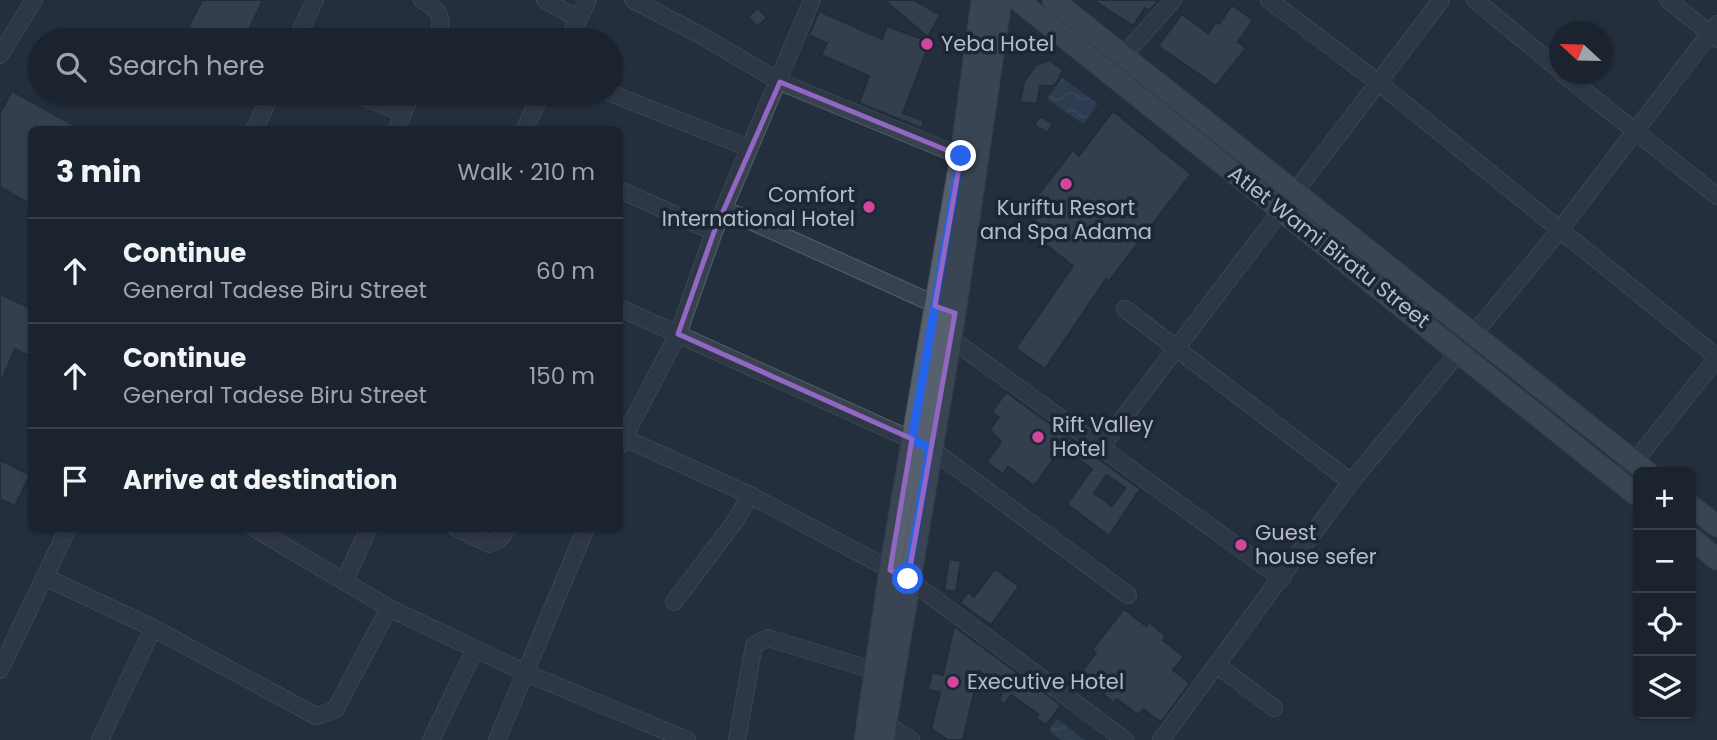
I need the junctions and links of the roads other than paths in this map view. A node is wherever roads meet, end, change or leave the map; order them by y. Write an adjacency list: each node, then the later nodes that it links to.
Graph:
1 (34, 0): 22 (street)
2 (315, 0): 18 (street)
3 (422, 0): 19 (street)
4 (545, 0): 17 (street)
5 (587, 0): 17 (street)
6 (633, 0): 25 (street)
7 (812, 0): 25 (street)
8 (982, 0): 39 (main road)
9 (1001, 0): 47 (main road)
10 (1018, 0): 44 (main road, Atlet Wami Biratu Street)
11 (1053, 0): 23 (main road, Atlet Wami Biratu Street)
12 (1173, 0): 23 (street)
13 (1269, 0): 26 (street)
14 (1441, 0): 26 (street)
15 (1475, 0): 24 (street)
16 (1668, 0): 21 (street)
17 (578, 19): 20 (street)
18 (302, 28)
19 (441, 28)
20 (574, 28)
21 (1715, 32): 37 (street)
22 (0, 55)
23 (1124, 55): 41 (main road, Atlet Wami Biratu Street)
24 (1549, 62)
25 (780, 82): 38 (street); 39 (street)
26 (1379, 83): 41 (street); 45 (street)
27 (1576, 84): 37 (street)
28 (623, 98): 38 (street)
29 (266, 105): 34 (street)
30 (383, 105): 33 (street)
31 (407, 105): 33 (street)
32 (536, 105): 36 (street)
33 (403, 113): 35 (street)
34 (256, 126)
35 (398, 126)
36 (526, 126)
37 (1634, 132): 42 (street); 45 (street)
38 (749, 148): 43 (street)
39 (961, 156): 47 (main road)
40 (623, 192): 46 (street)
41 (1296, 193): 44 (street); 52 (main road, Atlet Wami Biratu Street)
42 (1717, 196)
43 (724, 209): 46 (street); 47 (street)
44 (1282, 210): 52 (main road, Atlet Wami Biratu Street); 53 (street)
45 (1559, 231): 52 (street); 54 (street)
46 (714, 232): 50 (street)
47 (945, 309): 51 (main road); 57 (main road)
48 (1125, 309): 53 (street)
49 (623, 310): 50 (street)
50 (678, 334): 55 (street); 57 (street)
51 (950, 338): 57 (main road); 58 (street)
52 (1465, 342): 59 (main road, Atlet Wami Biratu Street); 61 (main road, Atlet Wami Biratu Street); 62 (street)
53 (1175, 347): 58 (street); 62 (street)
54 (1717, 357): 59 (street)
55 (623, 436)
56 (623, 441): 64 (street)
57 (921, 444): 75 (main road); 79 (street)
58 (1102, 446): 77 (street)
59 (1641, 467)
60 (1633, 472): 61 (street)
61 (1619, 481): 63 (main road, Atlet Wami Biratu Street)
62 (1351, 482): 77 (street)
63 (1633, 492)
64 (750, 495): 75 (street); 80 (street)
65 (1696, 510): 66 (main road)
66 (1717, 526)
67 (66, 532): 76 (street)
68 (261, 532): 78 (street)
69 (367, 532): 78 (street)
70 (464, 532): 71 (street)
71 (505, 532)
72 (584, 532): 87 (street)
73 (1696, 542): 74 (main road)
74 (1717, 559)
75 (899, 574): 86 (main road); 89 (main road); 97 (street)
76 (45, 577): 82 (street); 85 (street)
77 (1282, 579): 84 (street)
78 (344, 582): 81 (street)
79 (1128, 595)
80 (674, 602)
81 (389, 608): 82 (street); 83 (street)
82 (153, 628): 90 (street)
83 (475, 649): 87 (street); 91 (street)
84 (1217, 665): 88 (street); 98 (street)
85 (0, 670)
86 (876, 671): 94 (street); 95 (main road)
87 (526, 673): 92 (street); 93 (street)
88 (1274, 708)
89 (885, 732): 96 (street)
90 (100, 740)
91 (431, 740)
92 (497, 740)
93 (687, 740)
94 (737, 740)
95 (865, 740)
96 (911, 740)
97 (1125, 740)
98 (1161, 740)

